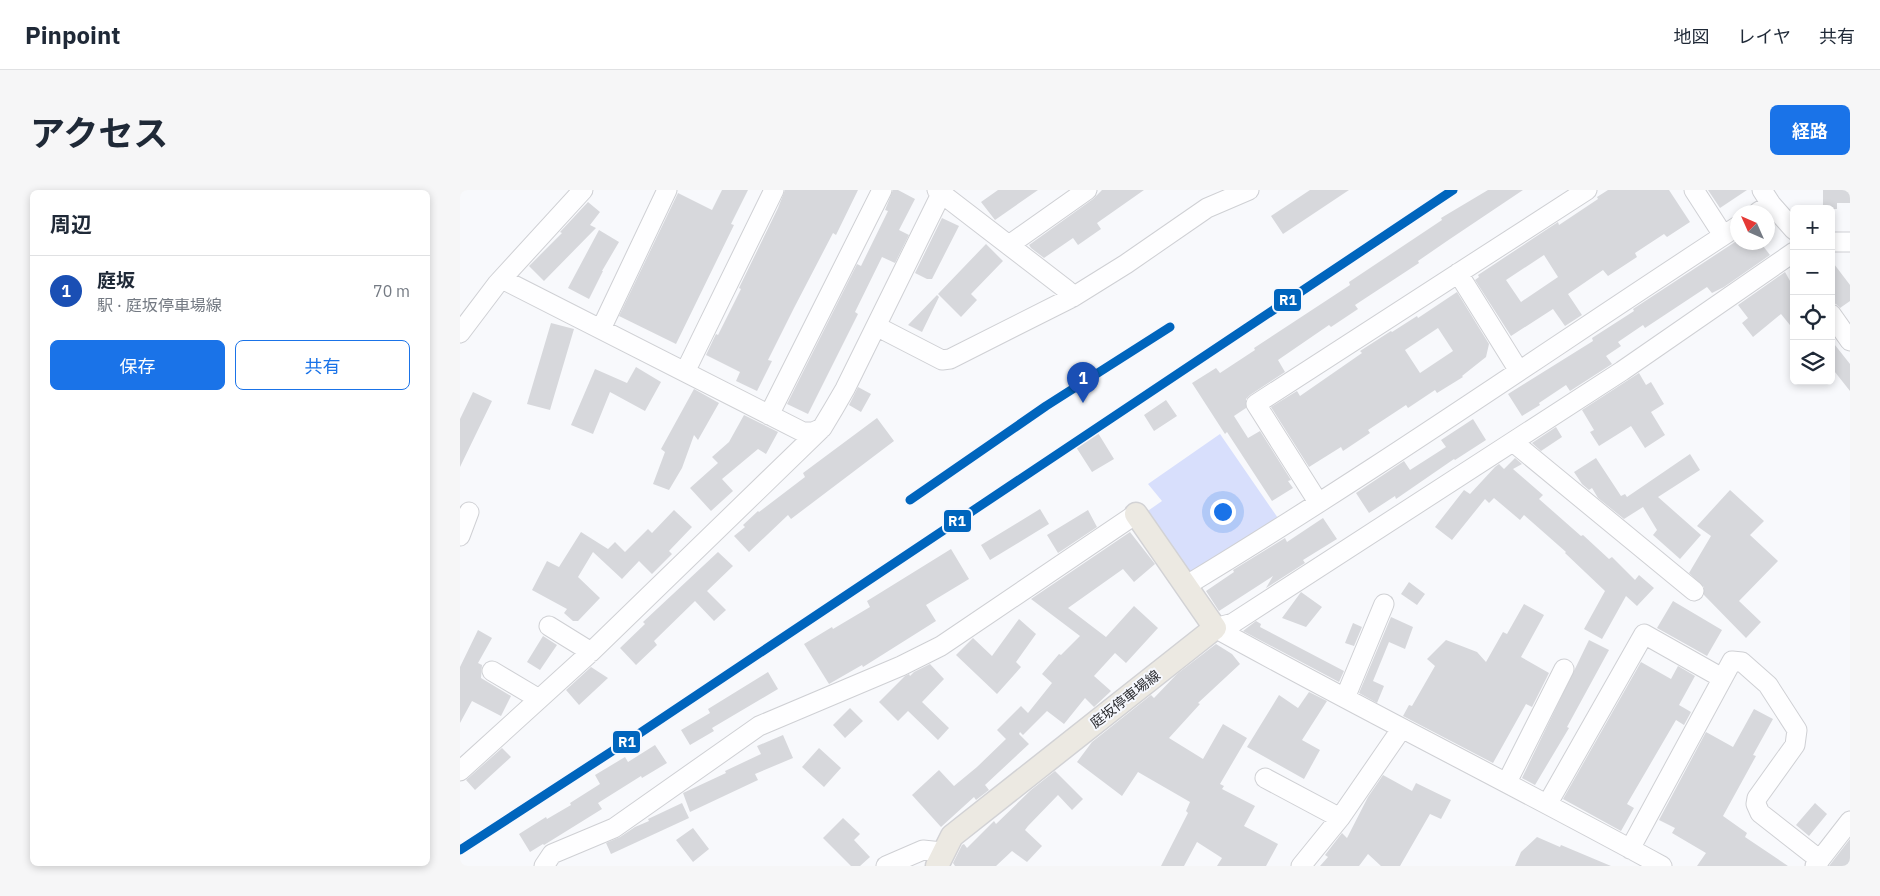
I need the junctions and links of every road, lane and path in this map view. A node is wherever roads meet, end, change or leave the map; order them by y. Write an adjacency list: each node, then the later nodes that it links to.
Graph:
1 (583, 190): 18 (street)
2 (667, 190): 22 (street)
3 (774, 190): 26 (street)
4 (882, 190): 27 (street)
5 (1088, 190): 15 (street)
6 (1249, 190): 19 (street)
7 (1587, 190): 17 (street)
8 (1694, 190): 12 (street)
9 (940, 191): 15 (street); 21 (street)
10 (1763, 202): 11 (street)
11 (1790, 226)
12 (1730, 230): 25 (street)
13 (1835, 242): 14 (street)
14 (1850, 242)
15 (1009, 245): 19 (street)
16 (1790, 255): 29 (street)
17 (1458, 273): 25 (street); 30 (street)
18 (502, 279): 22 (street); 23 (street)
19 (1073, 297): 21 (street)
20 (1835, 320): 24 (street)
21 (876, 326): 28 (street)
22 (600, 329): 26 (street)
23 (460, 333)
24 (1850, 341)
25 (1519, 371): 30 (street)
26 (684, 372): 27 (street)
27 (769, 415): 28 (street)
28 (822, 428): 39 (street)
29 (1513, 442): 35 (street); 38 (street)
30 (1318, 502): 34 (street)
31 (469, 512): 33 (street)
32 (1136, 514): 34 (main road); 55 (street)
33 (460, 536)
34 (1186, 585): 38 (main road)
35 (1694, 591)
36 (1384, 604): 43 (street)
37 (549, 626): 39 (street)
38 (1215, 628): 43 (street); 53 (main road, 庭坂停車場線)
39 (591, 652): 44 (street)
40 (1564, 670): 48 (street)
41 (492, 671): 44 (street)
42 (1722, 678): 49 (street); 52 (street); 54 (street)
43 (1345, 698): 45 (street)
44 (539, 699): 46 (street)
45 (1402, 728): 48 (street); 50 (street)
46 (460, 771)
47 (1266, 778): 50 (street)
48 (1507, 782): 49 (street)
49 (1548, 803): 52 (street)
50 (1340, 818): 57 (street)
51 (1848, 827): 54 (street)
52 (1630, 848): 58 (street)
53 (939, 859): 56 (street)
54 (1817, 863)
55 (544, 866)
56 (886, 866)
57 (1301, 866)
58 (1662, 866)

